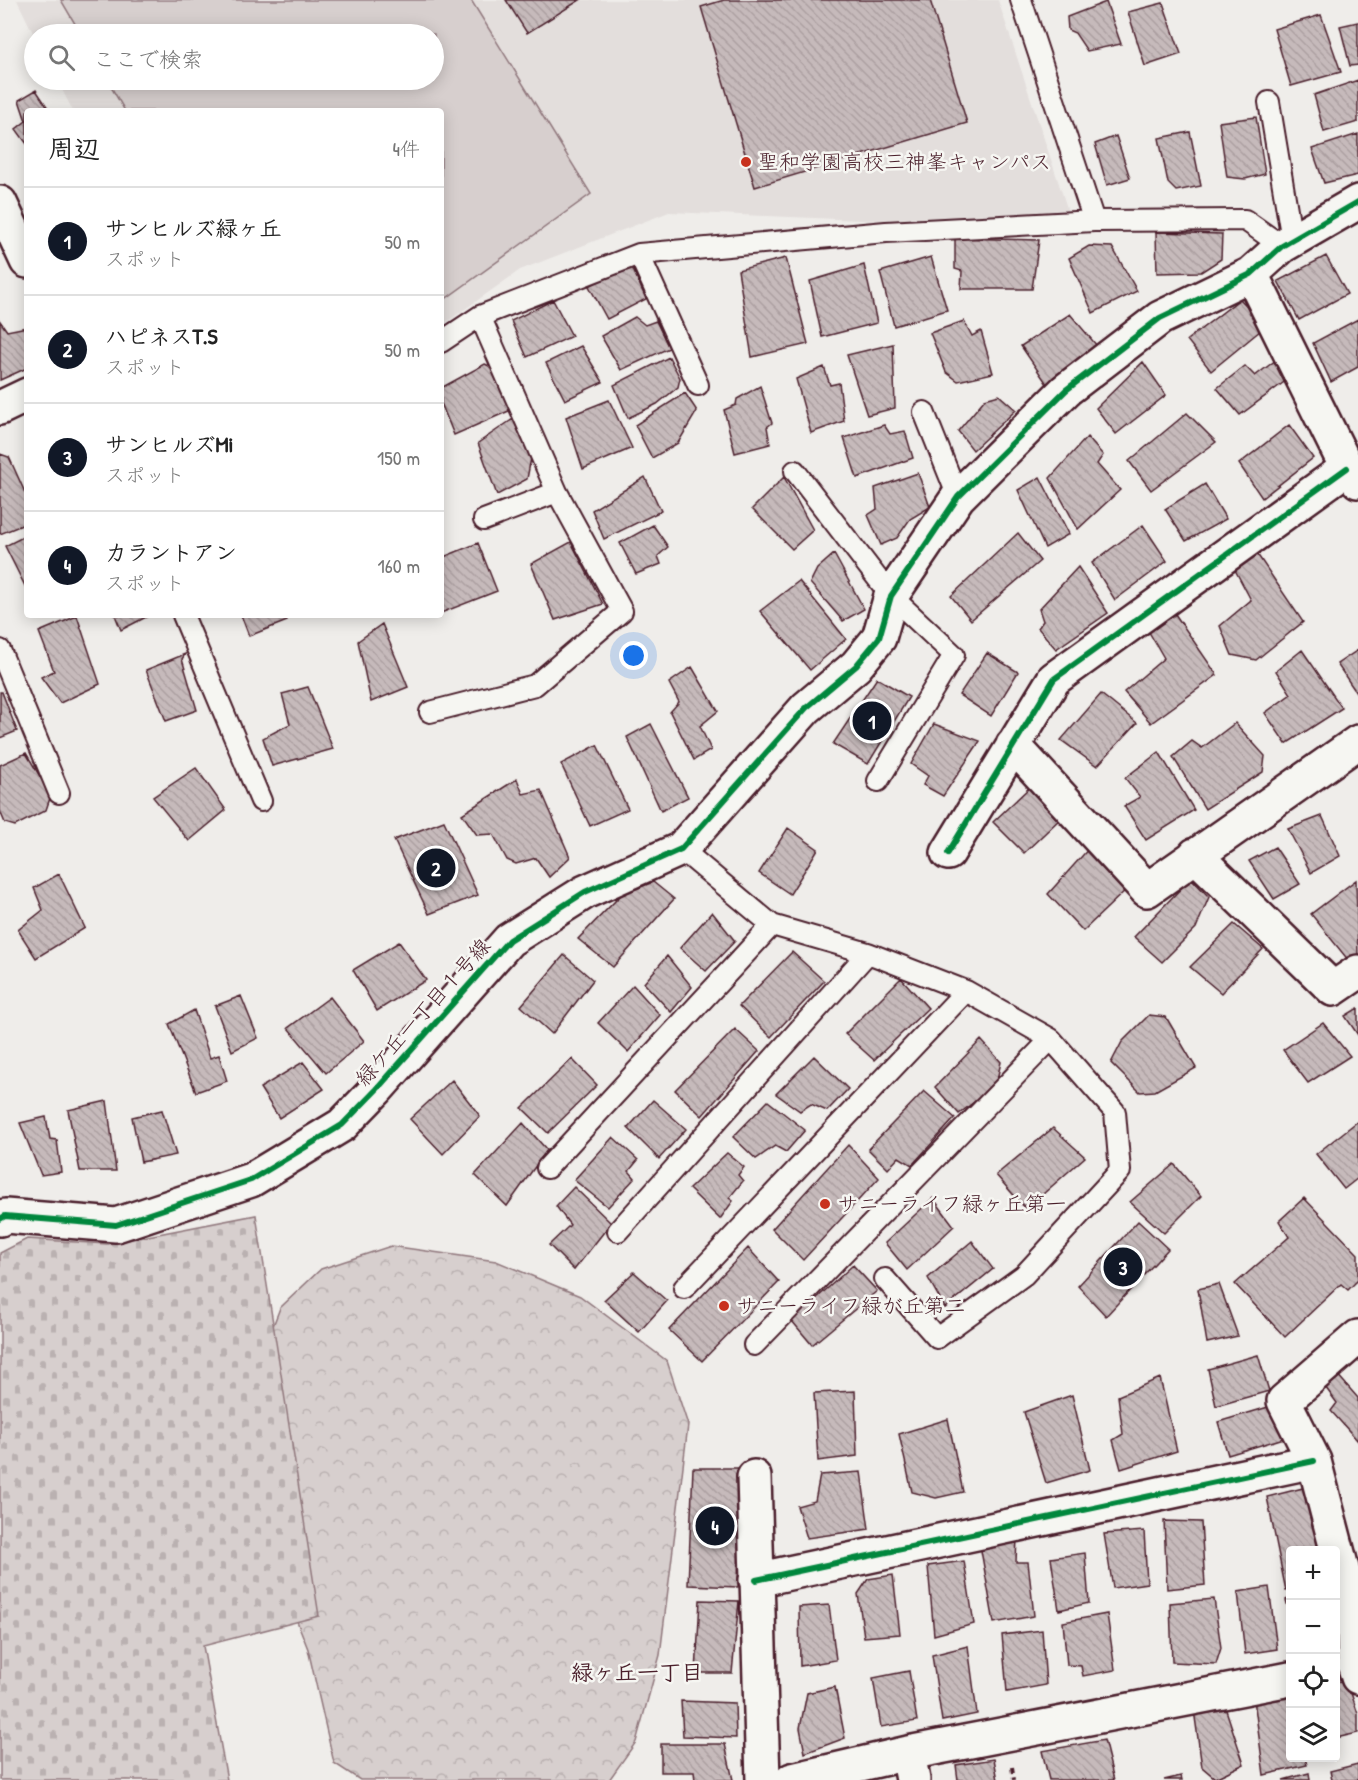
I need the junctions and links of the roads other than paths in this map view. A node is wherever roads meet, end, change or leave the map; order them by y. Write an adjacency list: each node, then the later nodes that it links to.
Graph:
1 (1021, 0): 5 (lane)
2 (1269, 102): 6 (lane)
3 (1358, 202): 6 (street, 緑ケ丘一丁目１号線)
4 (0, 203): 8 (street)
5 (1094, 222): 6 (lane); 7 (lane)
6 (1287, 243): 9 (street, 緑ケ丘一丁目１号線)
7 (639, 254): 10 (lane); 12 (lane)
8 (24, 255)
9 (1251, 274): 17 (street); 19 (street, 緑ケ丘一丁目１号線)
10 (480, 316): 11 (lane); 18 (lane)
11 (444, 340)
12 (698, 385)
13 (24, 396): 14 (street)
14 (0, 408)
15 (924, 412): 19 (lane)
16 (795, 471): 21 (lane)
17 (1352, 475): 26 (street)
18 (557, 492): 20 (lane); 24 (lane)
19 (958, 497): 21 (street, 緑ケ丘一丁目１号線)
20 (484, 520)
21 (891, 596): 27 (lane); 30 (street, 緑ケ丘一丁目１号線)
22 (184, 618): 29 (lane)
23 (0, 650): 28 (lane)
24 (430, 712)
25 (1358, 742): 32 (street)
26 (1013, 745): 31 (street); 32 (street)
27 (878, 781)
28 (59, 793)
29 (261, 801)
30 (681, 849): 33 (lane); 39 (street, 緑ケ丘一丁目１号線)
31 (948, 853)
32 (1195, 855): 35 (street)
33 (772, 925): 34 (lane); 38 (lane)
34 (868, 953): 36 (lane); 40 (lane)
35 (1358, 972)
36 (966, 991): 37 (lane); 42 (lane)
37 (1052, 1039): 41 (lane); 44 (lane)
38 (547, 1168)
39 (0, 1219)
40 (618, 1231)
41 (885, 1279)
42 (684, 1288)
43 (1358, 1337): 45 (street)
44 (754, 1345)
45 (1314, 1461): 47 (street); 48 (street)
46 (754, 1477): 47 (street)
47 (756, 1580): 52 (street)
48 (1355, 1608): 49 (street)
49 (1349, 1672)
50 (1286, 1680): 51 (street)
51 (911, 1767): 53 (street)
52 (764, 1780)
53 (792, 1780)

